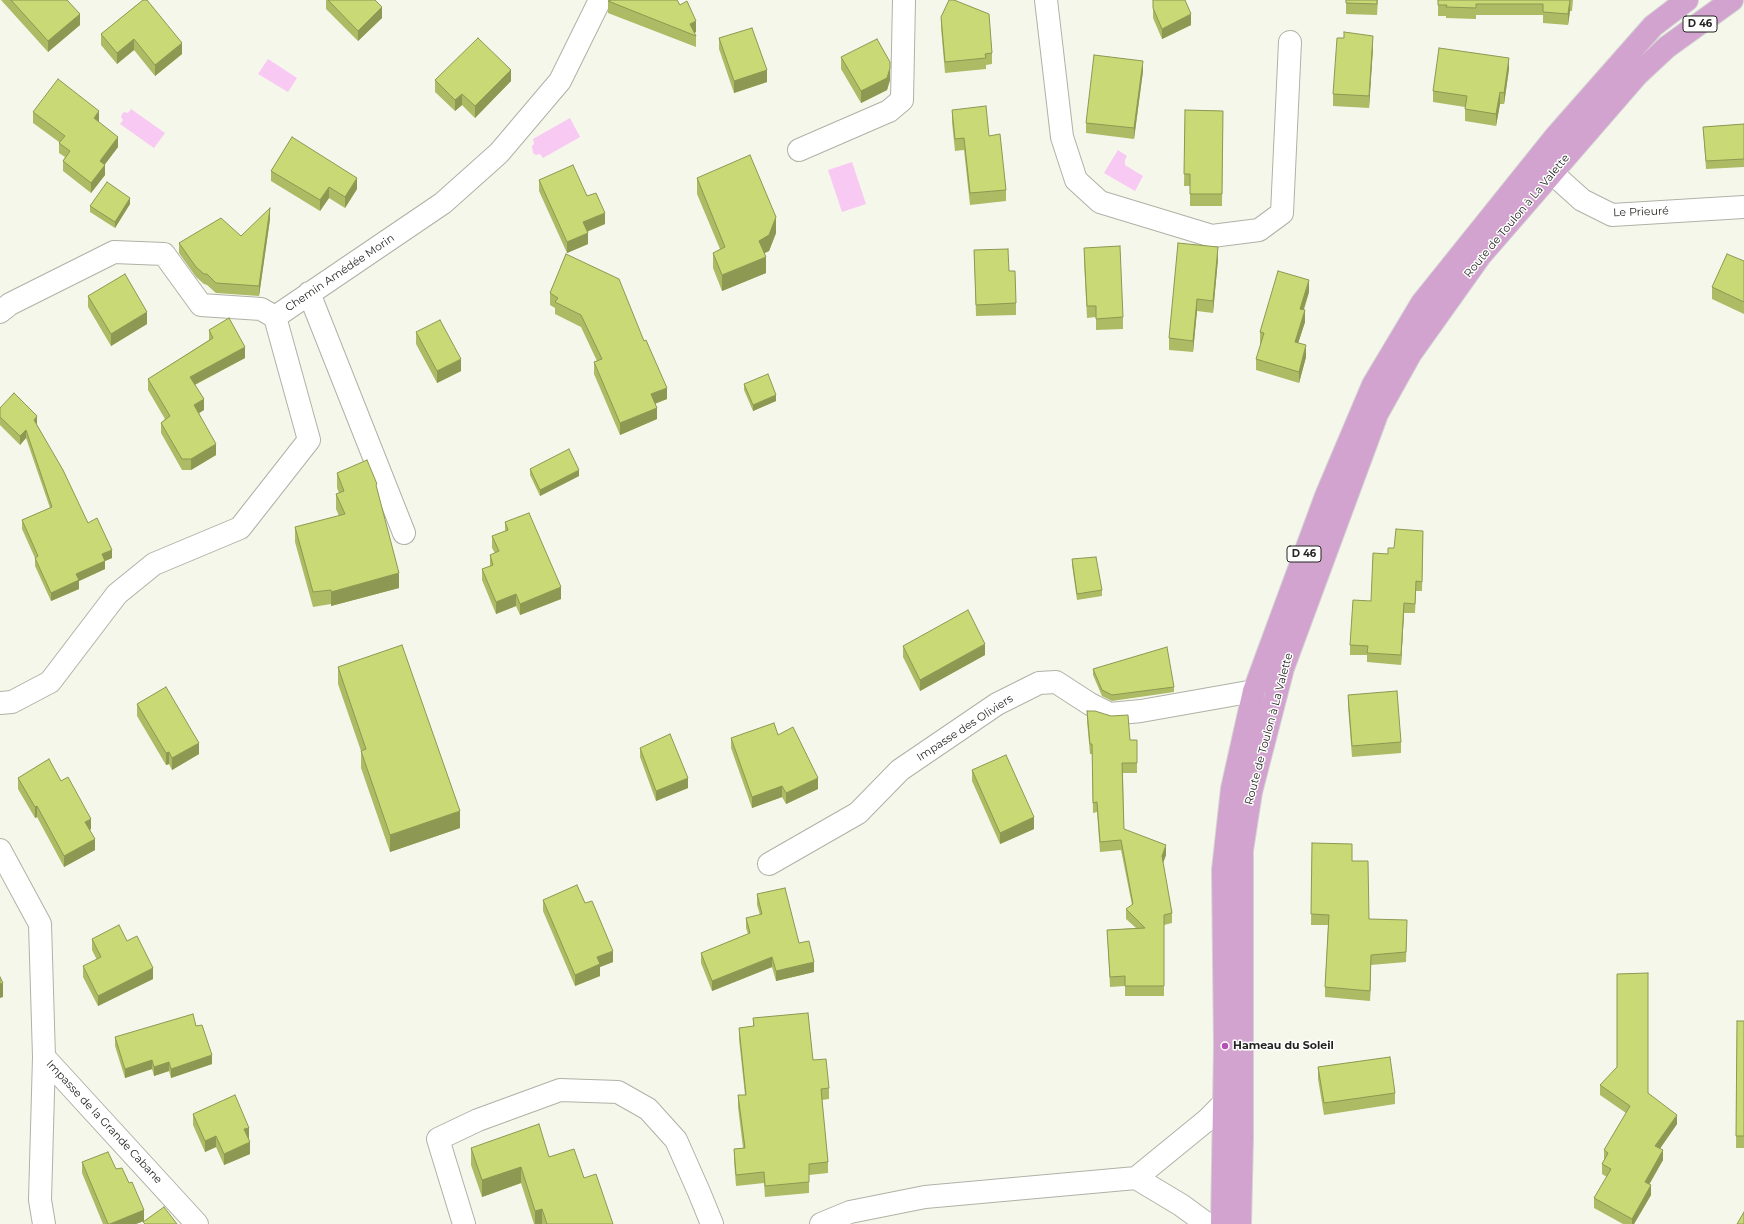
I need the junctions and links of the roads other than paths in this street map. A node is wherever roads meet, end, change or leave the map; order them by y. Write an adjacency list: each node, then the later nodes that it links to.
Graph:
1 (600, 0): 10 (street, Chemin Amédée Morin)
2 (904, 0): 7 (street)
3 (1046, 0): 6 (street)
4 (1687, 0): 14 (main road, Route de Toulon à La Valette / D 46)
5 (1732, 0): 8 (main road, Route de Toulon à La Valette / D 46)
6 (1290, 42)
7 (799, 150)
8 (1552, 173): 9 (street, Le Prieuré); 28 (main road, Route de Toulon à La Valette / D 46)
9 (1744, 207)
10 (309, 294): 12 (street, Chemin Amédée Morin); 13 (street)
11 (0, 312): 12 (street)
12 (275, 317): 15 (street, Chemin Amédée Morin)
13 (404, 533)
14 (1254, 691): 17 (street, Impasse des Oliviers); 19 (main road, Route de Toulon à La Valette / D 46)
15 (0, 703)
16 (0, 850): 18 (street, Impasse de la Grande Cabane)
17 (768, 864)
18 (44, 1057): 21 (street); 22 (street, Impasse de la Grande Cabane)
19 (1224, 1103): 20 (street); 27 (main road, Route de Toulon à La Valette / D 46)
20 (1136, 1178): 25 (street); 26 (street)
21 (44, 1224)
22 (198, 1224)
23 (464, 1224): 24 (street)
24 (712, 1224)
25 (821, 1224)
26 (1207, 1224)
27 (1222, 1224)
28 (1240, 1224)

